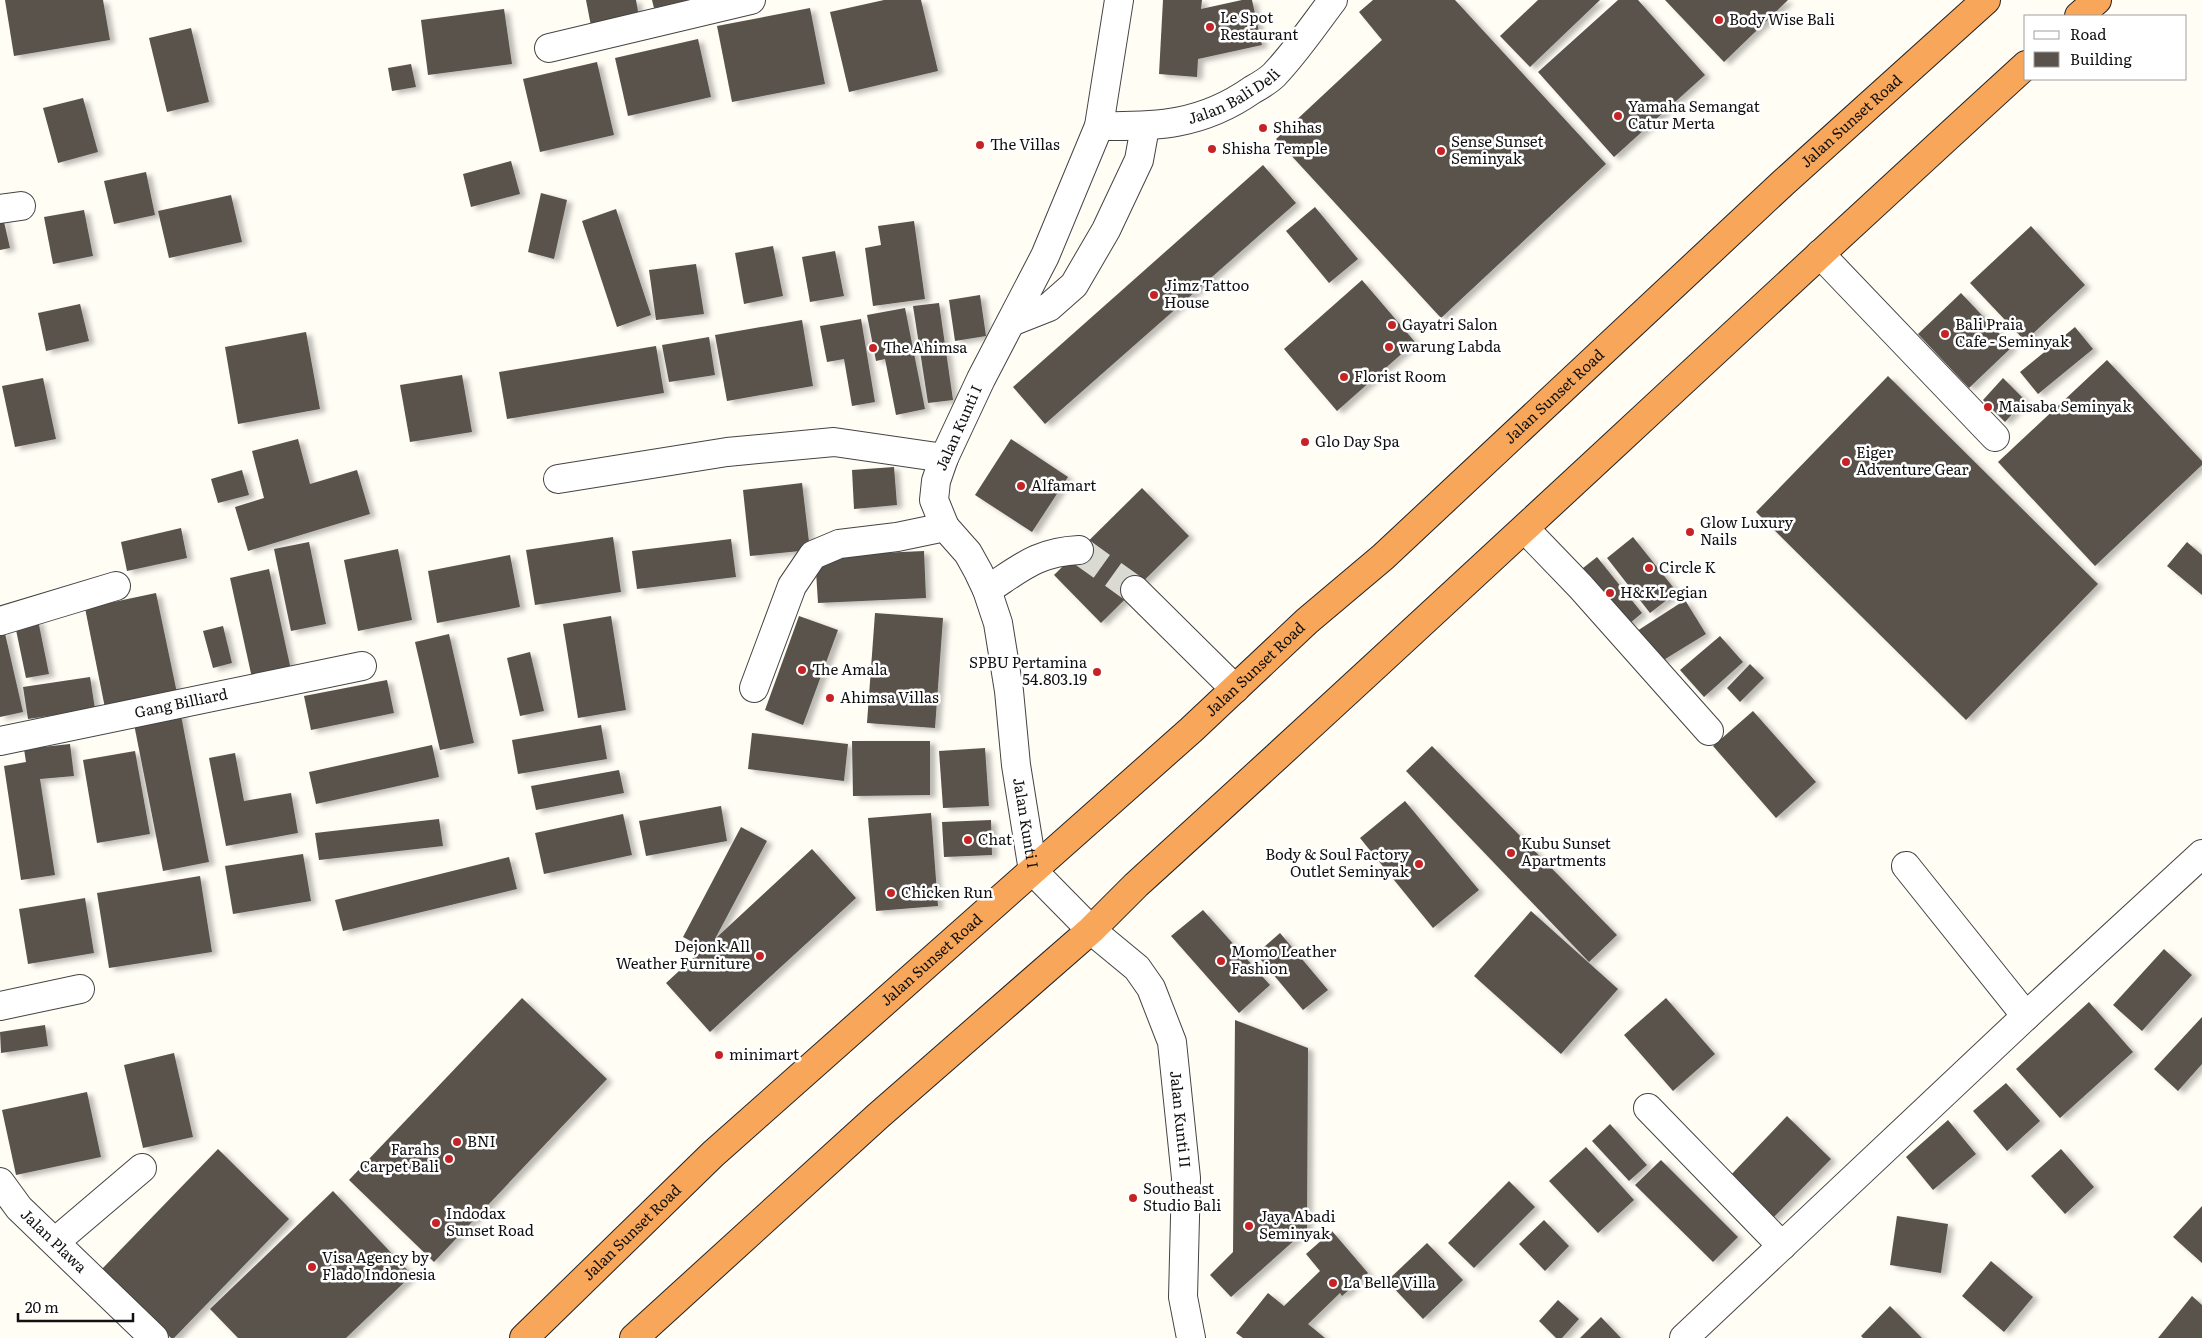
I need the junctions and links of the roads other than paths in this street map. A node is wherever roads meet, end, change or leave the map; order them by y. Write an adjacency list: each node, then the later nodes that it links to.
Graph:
1 (751, 0): 7 (street)
2 (1119, 0): 9 (street, Jalan Kunti I)
3 (1333, 0): 10 (street, Jalan Bali Deli)
4 (1986, 0): 25 (highway, Jalan Sunset Road)
5 (2097, 0): 6 (highway)
6 (2080, 15)
7 (550, 48)
8 (2024, 67): 11 (highway)
9 (1099, 126): 10 (street, Jalan Bali Deli); 12 (street, Jalan Kunti I)
10 (1145, 127): 12 (street)
11 (1820, 254): 13 (street); 17 (highway)
12 (1012, 322): 14 (street, Jalan Kunti I)
13 (1995, 437)
14 (944, 458): 15 (street); 16 (street, Jalan Kunti I)
15 (558, 479)
16 (945, 528): 20 (street, Jalan Kunti I); 24 (street)
17 (1525, 529): 26 (street); 31 (highway)
18 (1079, 550): 20 (street)
19 (116, 586): 22 (street)
20 (987, 590): 30 (street, Jalan Kunti I)
21 (1135, 590): 25 (street)
22 (0, 621)
23 (362, 666): 27 (street, Gang Billiard)
24 (754, 688)
25 (1235, 689): 30 (highway, Jalan Sunset Road)
26 (1709, 731)
27 (0, 742)
28 (2202, 854): 34 (street)
29 (1906, 866): 34 (street)
30 (1033, 871): 31 (street, Jalan Kunti I); 41 (highway, Jalan Sunset Road)
31 (1091, 930): 42 (highway); 43 (street, Jalan Kunti II)
32 (80, 989): 33 (street)
33 (0, 1006)
34 (2026, 1016): 39 (street)
35 (1648, 1108): 39 (street)
36 (142, 1168): 38 (street)
37 (0, 1182): 38 (street, Jalan Plawa)
38 (55, 1242): 40 (street, Jalan Plawa)
39 (1782, 1246): 44 (street)
40 (154, 1338)
41 (524, 1338)
42 (634, 1338)
43 (1191, 1338)
44 (1684, 1338)

